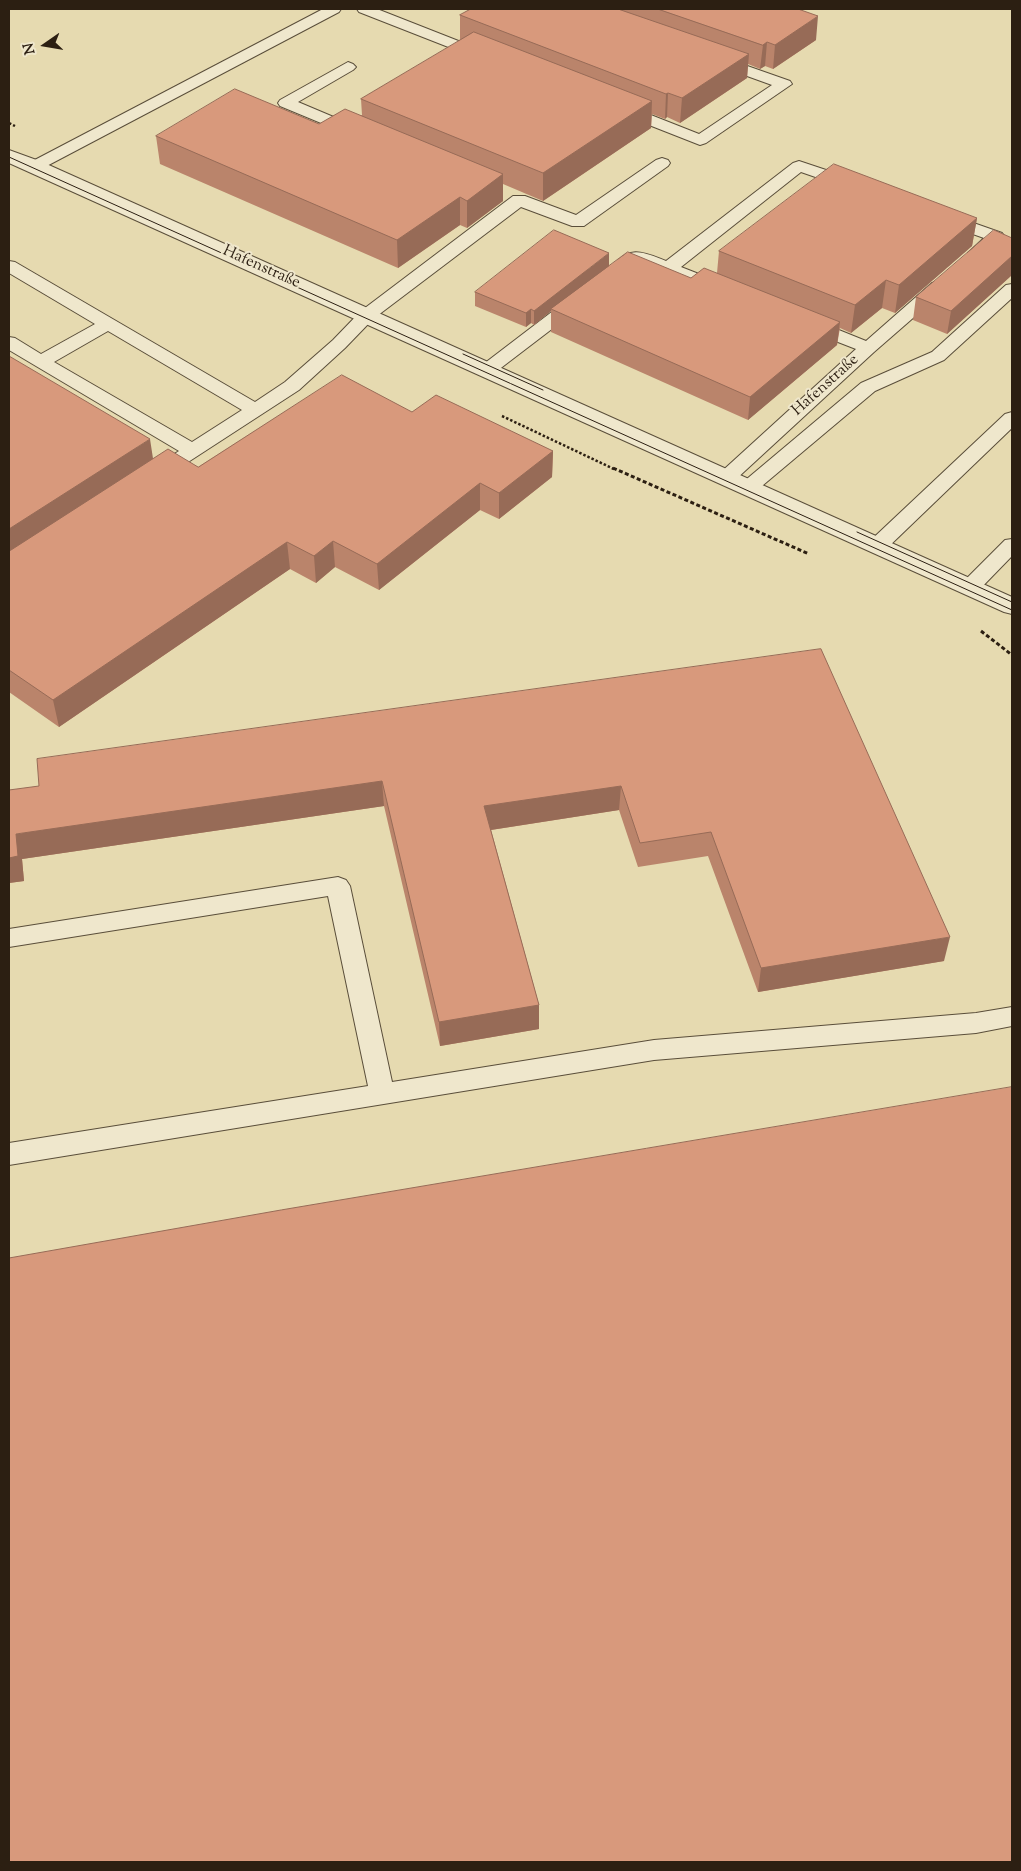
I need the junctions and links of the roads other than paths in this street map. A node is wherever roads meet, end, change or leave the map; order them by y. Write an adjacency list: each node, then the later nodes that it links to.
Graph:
1 (334, 9): 13 (lane)
2 (364, 9): 4 (lane)
3 (406, 9): 4 (lane)
4 (389, 19): 6 (lane)
5 (700, 54): 8 (lane)
6 (499, 61)
7 (348, 67): 9 (lane)
8 (608, 104)
9 (366, 136)
10 (9, 152): 13 (street, Hafenstraße)
11 (9, 156): 13 (street, Hafenstraße)
12 (662, 163): 16 (lane)
13 (35, 166): 26 (street, Hafenstraße)
14 (864, 189): 20 (lane)
15 (501, 192): 16 (lane)
16 (519, 200): 26 (lane)
17 (930, 213): 18 (lane)
18 (966, 263)
19 (9, 266): 28 (lane)
20 (669, 268): 22 (lane); 25 (lane)
21 (951, 276): 30 (lane)
22 (607, 279)
23 (1012, 289): 38 (lane)
24 (592, 290): 32 (lane)
25 (741, 297)
26 (367, 316): 32 (street, Hafenstraße); 33 (lane)
27 (796, 319): 30 (lane, Hafenstraße)
28 (108, 324): 31 (lane); 33 (lane)
29 (9, 342): 31 (lane)
30 (868, 348): 36 (lane, Hafenstraße)
31 (41, 362): 35 (lane)
32 (487, 370): 36 (street, Hafenstraße)
33 (256, 410): 35 (lane)
34 (1012, 418): 40 (lane)
35 (193, 451): 37 (lane)
36 (727, 477): 38 (street, Hafenstraße)
37 (142, 483)
38 (749, 487): 40 (street, Hafenstraße)
39 (1012, 545): 41 (lane)
40 (877, 546): 41 (street, Hafenstraße)
41 (970, 587): 42 (street, Hafenstraße)
42 (1012, 606)
43 (9, 938): 45 (lane)
44 (1012, 1017): 45 (lane)
45 (382, 1094): 46 (lane)
46 (9, 1154)

